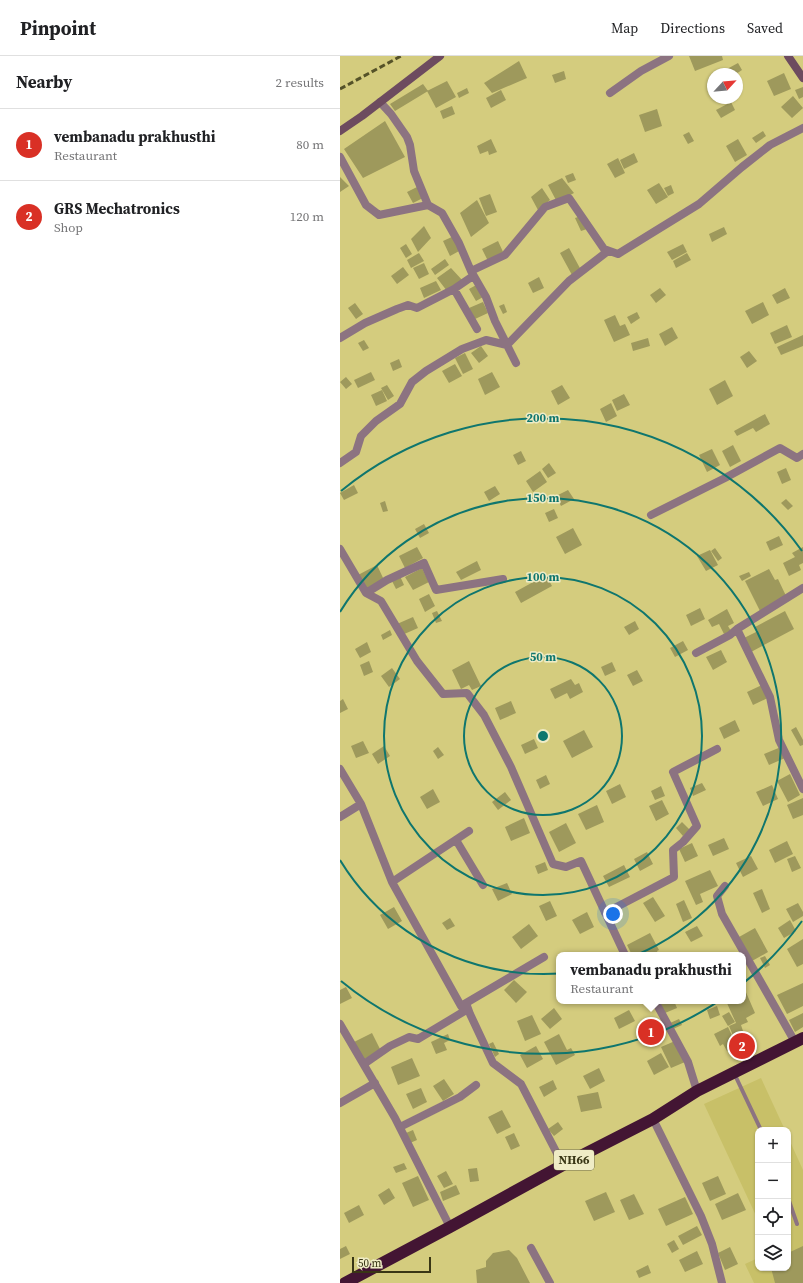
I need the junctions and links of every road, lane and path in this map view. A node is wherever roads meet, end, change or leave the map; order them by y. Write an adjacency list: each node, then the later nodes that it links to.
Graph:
1 (440, 56): 6 (street)
2 (669, 56): 5 (street)
3 (788, 56): 4 (street)
4 (802, 75)
5 (610, 93)
6 (380, 102): 8 (street); 10 (street)
7 (803, 128): 11 (street)
8 (340, 131)
9 (340, 157): 10 (street)
10 (428, 205): 12 (street)
11 (608, 250): 12 (street); 16 (street)
12 (472, 273): 13 (street); 16 (street)
13 (454, 289): 14 (street); 15 (street)
14 (478, 329)
15 (340, 338)
16 (507, 345): 17 (street); 19 (street)
17 (516, 363)
18 (803, 454): 20 (street)
19 (340, 463)
20 (651, 515)
21 (340, 549): 24 (street)
22 (503, 579): 24 (street)
23 (803, 588): 25 (street)
24 (366, 593): 37 (street)
25 (737, 629): 26 (street); 29 (street)
26 (696, 653)
27 (717, 749): 37 (street)
28 (340, 769): 30 (street)
29 (803, 789)
30 (361, 804): 31 (street); 34 (street)
31 (340, 817)
32 (470, 830): 33 (street)
33 (456, 840): 34 (street); 35 (street)
34 (392, 882): 43 (street)
35 (483, 885)
36 (725, 886): 39 (street)
37 (605, 913): 38 (street)
38 (623, 952)
39 (745, 952)
40 (746, 953): 45 (street)
41 (544, 957): 43 (street)
42 (657, 1004): 50 (street)
43 (467, 1006): 46 (street); 55 (street)
44 (340, 1024): 46 (street)
45 (799, 1040): 47 (highway, NH66)
46 (364, 1064): 48 (street)
47 (734, 1073): 50 (highway, NH66); 54 (lane)
48 (375, 1083): 51 (street); 53 (street)
49 (476, 1085): 53 (street)
50 (697, 1090): 52 (highway, NH66)
51 (340, 1103)
52 (654, 1119): 55 (highway, NH66); 62 (street)
53 (400, 1127): 58 (street)
54 (760, 1127)
55 (563, 1165): 58 (highway, NH66)
56 (788, 1199): 57 (lane)
57 (797, 1224)
58 (450, 1227): 60 (highway, NH66)
59 (531, 1248): 61 (street)
60 (345, 1283)
61 (550, 1283)
62 (722, 1283)

